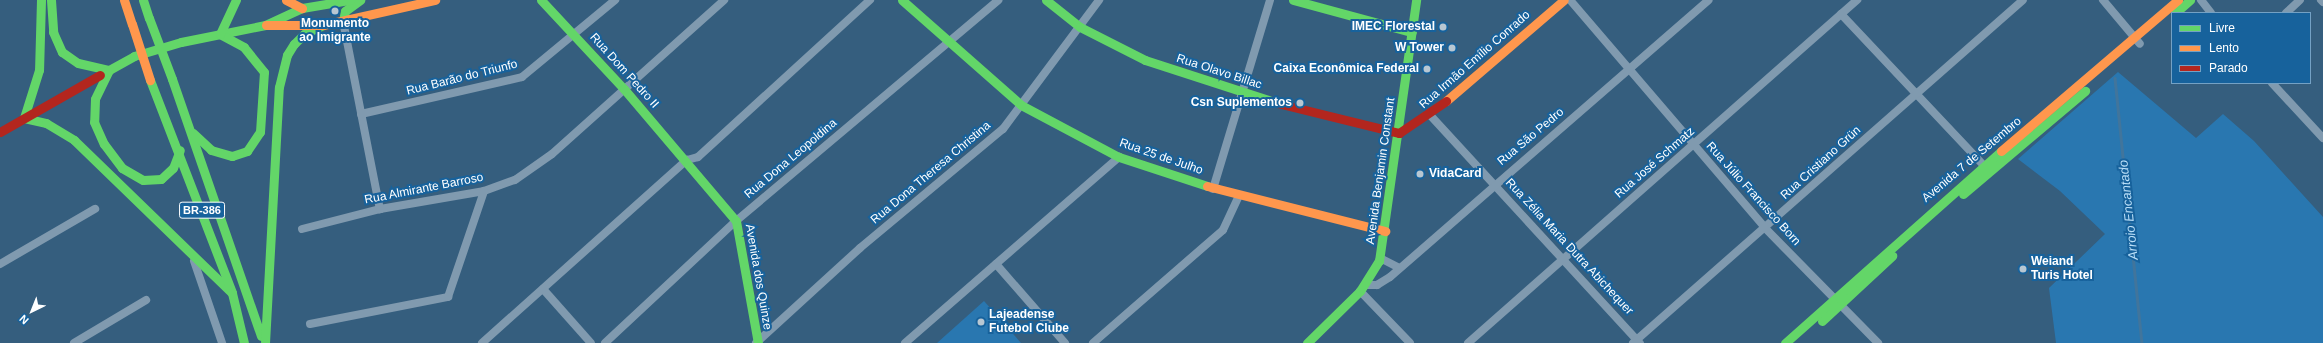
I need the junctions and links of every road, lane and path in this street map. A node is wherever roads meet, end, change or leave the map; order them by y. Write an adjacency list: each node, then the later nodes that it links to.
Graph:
1 (41, 0): 59 (main road)
2 (51, 0): 50 (main road)
3 (124, 0): 65 (main road, BR-386, bridge)
4 (143, 0): 60 (main road, BR-386, bridge)
5 (236, 0): 46 (main road)
6 (286, 0): 34 (main road)
7 (350, 0): 34 (main road)
8 (360, 0): 41 (main road)
9 (421, 0): 35 (main road)
10 (435, 0): 35 (main road)
11 (541, 0): 47 (main road, Rua Dom Pedro II)
12 (615, 0): 47 (street, Rua Barão do Triunfo)
13 (724, 0): 53 (street, Rua Almirante Barroso)
14 (870, 0): 67 (street)
15 (902, 0): 49 (main road, Rua 25 de Julho)
16 (998, 0): 49 (street, Rua Dona Leopoldina)
17 (1046, 0): 44 (main road, Rua Olavo Billac)
18 (1099, 0): 44 (street, Rua Dona Theresa Christina)
19 (1270, 0): 55 (street)
20 (1293, 0): 45 (main road)
21 (1416, 0): 45 (main road, Avenida Benjamin Constant)
22 (1564, 0): 58 (main road, Rua Irmão Emílio Conrado)
23 (1570, 0): 51 (street, Rua Júlio Francisco Born)
24 (1709, 0): 51 (street, Rua São Pedro)
25 (1857, 0): 39 (street, Rua José Schmatz)
26 (2023, 0): 54 (street, Rua Cristiano Grün)
27 (2103, 0): 48 (street)
28 (2178, 0): 48 (main road, Avenida 7 de Setembro)
29 (2190, 0): 36 (main road)
30 (2201, 0): 37 (street)
31 (2300, 0): 38 (street)
32 (2321, 0): 33 (street)
33 (2323, 2)
34 (302, 8): 42 (main road)
35 (407, 8): 41 (main road)
36 (2176, 12)
37 (2210, 12)
38 (2287, 12)
39 (1841, 14): 54 (street); 64 (street, Rua José Schmatz)
40 (2171, 17): 48 (main road, Avenida 7 de Setembro)
41 (343, 21): 43 (main road); 57 (street)
42 (265, 25): 43 (main road); 46 (main road)
43 (323, 25): 96 (main road)
44 (1080, 27): 55 (main road, Rua Olavo Billac); 56 (street, Rua Dona Theresa Christina)
45 (1412, 32): 62 (main road, Avenida Benjamin Constant)
46 (220, 34): 50 (main road); 60 (main road)
47 (575, 35): 53 (main road, Rua Dom Pedro II); 57 (street, Rua Barão do Triunfo)
48 (2137, 41): 68 (main road, Avenida 7 de Setembro)
49 (949, 43): 56 (main road, Rua 25 de Julho); 75 (street, Rua Dona Leopoldina)
50 (109, 70): 59 (main road); 65 (main road)
51 (1628, 71): 64 (street, Rua Júlio Francisco Born); 69 (street, Rua São Pedro)
52 (2273, 84): 63 (street)
53 (624, 88): 67 (main road, Rua Dom Pedro II); 71 (street, Rua Almirante Barroso)
54 (1918, 92): 68 (street); 77 (street, Rua Cristiano Grün)
55 (1240, 94): 62 (main road, Rua Olavo Billac); 70 (street)
56 (1021, 105): 66 (main road, Rua 25 de Julho); 91 (street, Rua Dona Theresa Christina)
57 (361, 114): 74 (street)
58 (1430, 115): 62 (main road, Rua Irmão Emílio Conrado); 69 (street, Rua Zélia Maria Dutra Abichequer)
59 (24, 118): 61 (main road); 79 (main road)
60 (189, 129): 96 (main road, BR-386)
61 (0, 132)
62 (1400, 133): 78 (main road, Avenida Benjamin Constant)
63 (2323, 138)
64 (1693, 146): 77 (street, Rua Júlio Francisco Born); 81 (street, Rua José Schmatz)
65 (180, 150): 87 (main road, BR-386)
66 (1119, 157): 70 (main road, Rua 25 de Julho); 83 (street)
67 (687, 160): 75 (main road, Avenida dos Quinze); 86 (street)
68 (1986, 169): 89 (main road, Avenida 7 de Setembro)
69 (1494, 184): 81 (street, Rua Zélia Maria Dutra Abichequer); 84 (street, Rua São Pedro)
70 (1214, 189): 72 (main road, Rua 25 de Julho)
71 (484, 191): 74 (street, Rua Almirante Barroso); 90 (street)
72 (1239, 196): 78 (main road, Rua 25 de Julho); 102 (street)
73 (95, 209): 82 (street)
74 (380, 209): 76 (street, Rua Almirante Barroso)
75 (736, 221): 91 (main road, Avenida dos Quinze); 99 (street, Rua Dona Leopoldina)
76 (302, 229)
77 (1766, 229): 89 (street, Rua Júlio Francisco Born); 92 (street, Rua Cristiano Grün)
78 (1385, 231): 80 (main road, Avenida Benjamin Constant)
79 (191, 251): 87 (main road); 94 (street)
80 (1380, 258): 84 (street); 85 (main road, Avenida Benjamin Constant)
81 (1565, 258): 92 (street, Rua Zélia Maria Dutra Abichequer); 105 (street, Rua José Schmatz)
82 (0, 264)
83 (996, 264): 100 (street); 101 (street)
84 (1400, 268): 85 (street, Rua São Pedro)
85 (1362, 288): 103 (main road, Avenida Benjamin Constant); 104 (street)
86 (543, 289): 97 (street); 98 (street)
87 (232, 293): 95 (main road, BR-386)
88 (146, 300): 93 (street)
89 (1838, 301): 106 (main road, Avenida 7 de Setembro); 107 (main road, Avenida 7 de Setembro); 108 (street, Rua Júlio Francisco Born)
90 (310, 324)
91 (757, 342)
92 (1637, 342)
93 (74, 343)
94 (222, 343)
95 (244, 343)
96 (264, 343)
97 (482, 343)
98 (591, 343)
99 (605, 343)
100 (905, 343)
101 (1065, 343)
102 (1093, 343)
103 (1308, 343)
104 (1410, 343)
105 (1468, 343)
106 (1785, 343)
107 (1797, 343)
108 (1878, 343)

